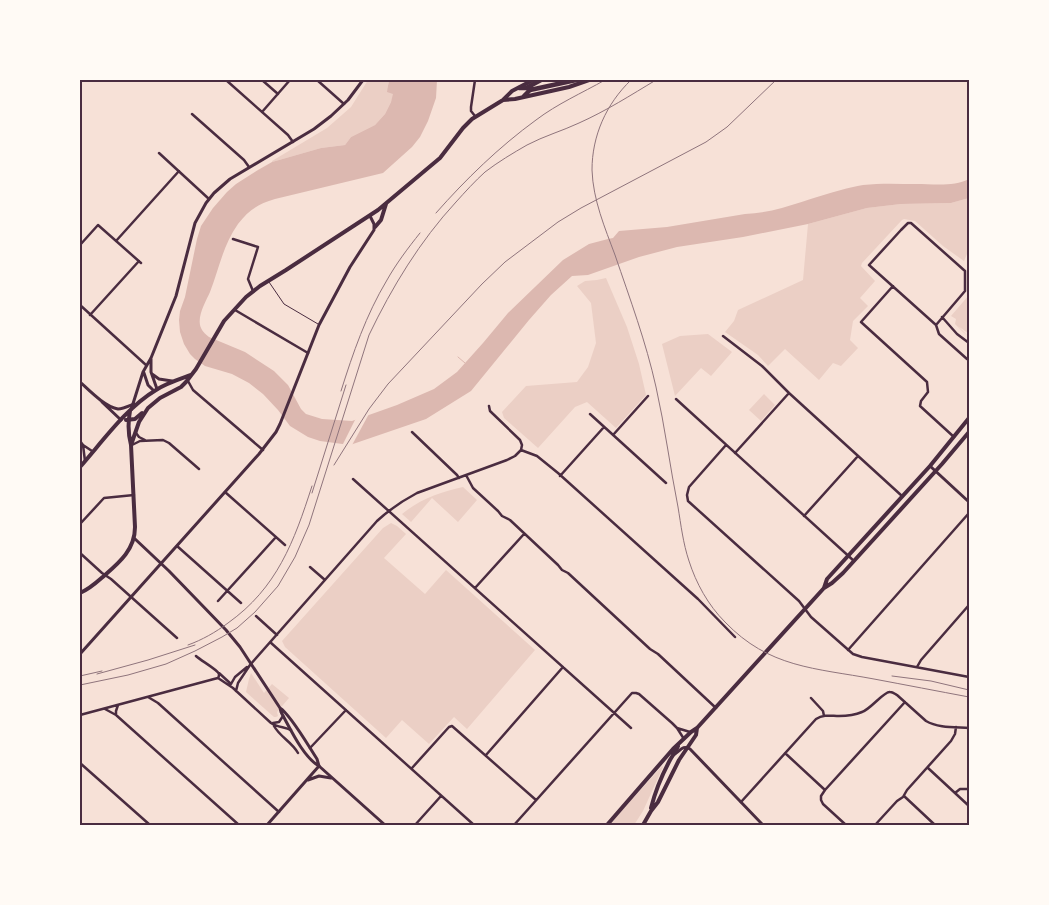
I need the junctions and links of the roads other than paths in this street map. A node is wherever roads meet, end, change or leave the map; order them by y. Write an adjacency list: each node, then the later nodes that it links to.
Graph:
1 (226, 80): 17 (street)
2 (262, 80): 13 (street)
3 (290, 80): 13 (street)
4 (317, 80): 16 (street)
5 (363, 80): 16 (main road)
6 (475, 80): 19 (street)
7 (541, 80): 10 (highway)
8 (576, 80): 11 (highway)
9 (589, 80): 14 (highway)
10 (533, 81): 11 (highway); 12 (highway)
11 (547, 87): 14 (highway)
12 (519, 88): 15 (highway)
13 (278, 94): 17 (street)
14 (524, 96): 15 (highway)
15 (503, 100): 19 (highway)
16 (344, 104): 20 (main road)
17 (262, 112): 20 (street)
18 (192, 114): 22 (street)
19 (475, 116): 25 (highway)
20 (293, 142): 22 (main road)
21 (159, 153): 23 (street)
22 (249, 167): 24 (main road)
23 (179, 170): 24 (street); 29 (street)
24 (209, 198): 44 (main road)
25 (386, 204): 26 (highway); 27 (highway)
26 (370, 216): 27 (main road); 31 (highway)
27 (375, 227): 38 (main road)
28 (233, 239): 33 (street)
29 (116, 241): 30 (street); 36 (street)
30 (80, 245)
31 (269, 281): 33 (highway); 38 (lane)
32 (893, 286): 37 (street); 39 (street); 72 (street)
33 (253, 291): 35 (highway)
34 (80, 305): 36 (street)
35 (234, 309): 42 (street); 47 (highway)
36 (90, 314): 44 (street)
37 (942, 317): 39 (street); 41 (street)
38 (319, 325): 42 (main road)
39 (936, 325): 43 (street)
40 (723, 336): 52 (street)
41 (969, 343)
42 (308, 353): 78 (main road)
43 (966, 359)
44 (148, 366): 45 (main road); 46 (main road)
45 (143, 372): 51 (main road); 58 (main road)
46 (151, 372): 48 (main road); 51 (main road)
47 (192, 375): 48 (highway); 49 (highway)
48 (175, 381): 51 (highway)
49 (188, 381): 54 (highway); 78 (street)
50 (80, 382): 55 (main road)
51 (155, 390): 54 (highway); 57 (highway)
52 (789, 393): 81 (street); 82 (street)
53 (648, 396): 71 (street)
54 (160, 398): 60 (highway)
55 (100, 400): 58 (main road); 64 (main road)
56 (676, 400): 77 (street)
57 (141, 401): 58 (main road); 61 (highway)
58 (132, 405): 61 (main road)
59 (489, 406): 79 (street)
60 (148, 408): 65 (highway); 68 (highway)
61 (130, 410): 64 (highway); 65 (highway)
62 (590, 414): 67 (street)
63 (969, 418): 72 (highway)
64 (121, 420): 65 (highway); 66 (highway); 80 (highway)
65 (129, 420): 66 (highway)
66 (128, 427): 76 (highway)
67 (604, 427): 71 (street); 89 (street)
68 (135, 432): 73 (street); 76 (highway)
69 (412, 432): 90 (street)
70 (969, 432): 87 (highway)
71 (613, 435): 92 (street)
72 (954, 437): 85 (highway)
73 (146, 440): 76 (street); 86 (street)
74 (80, 441): 75 (street)
75 (83, 445): 80 (street); 83 (street)
76 (131, 445): 94 (highway)
77 (726, 445): 81 (street); 121 (street)
78 (263, 450): 93 (main road)
79 (521, 450): 88 (street); 89 (street)
80 (93, 452): 83 (highway)
81 (735, 453): 99 (street)
82 (858, 456): 95 (street); 99 (street)
83 (85, 461): 84 (highway)
84 (80, 466)
85 (930, 466): 87 (main road); 95 (highway)
86 (199, 469)
87 (936, 471): 96 (main road); 108 (highway)
88 (466, 476): 90 (street); 101 (street)
89 (560, 476): 124 (street)
90 (459, 478): 97 (street)
91 (353, 479): 97 (street)
92 (666, 482)
93 (225, 492): 102 (street); 105 (main road)
94 (134, 495): 100 (street); 103 (highway)
95 (902, 496): 107 (highway)
96 (969, 502)
97 (389, 510): 112 (street); 113 (street)
98 (969, 514): 127 (street)
99 (804, 516): 107 (street)
100 (80, 524)
101 (524, 534): 113 (street); 146 (street)
102 (276, 537): 104 (street); 115 (street)
103 (134, 538): 109 (main road); 111 (highway)
104 (285, 545)
105 (177, 546): 109 (main road); 115 (street)
106 (80, 553): 111 (street)
107 (848, 556): 108 (street); 114 (highway)
108 (854, 561): 114 (highway)
109 (161, 564): 117 (main road); 145 (main road)
110 (310, 567): 112 (street)
111 (105, 575): 116 (highway); 117 (street)
112 (325, 580): 123 (street)
113 (475, 588): 131 (street)
114 (824, 588): 121 (highway)
115 (227, 590): 118 (street); 119 (street)
116 (80, 593)
117 (131, 597): 125 (street); 128 (main road)
118 (218, 601)
119 (241, 603)
120 (969, 605): 132 (street)
121 (805, 609): 127 (street); 146 (highway)
122 (256, 616): 123 (street)
123 (276, 635): 126 (street)
124 (735, 637)
125 (177, 638)
126 (270, 642): 130 (street); 148 (street)
127 (848, 650): 132 (street)
128 (80, 654)
129 (196, 656): 133 (street)
130 (250, 665): 136 (street); 138 (street)
131 (564, 667): 149 (street); 168 (street)
132 (917, 667): 134 (street)
133 (218, 672): 135 (street); 136 (street)
134 (969, 677)
135 (218, 678): 137 (street); 139 (street)
136 (231, 684): 137 (street)
137 (233, 688): 138 (street)
138 (236, 691): 154 (street)
139 (156, 695): 140 (street); 143 (street)
140 (148, 697): 143 (street); 144 (street)
141 (811, 698): 153 (street)
142 (905, 702): 153 (street); 155 (street); 177 (street)
143 (158, 703): 185 (street)
144 (118, 705): 147 (street); 151 (street)
145 (280, 708): 152 (main road); 165 (main road)
146 (716, 708): 158 (highway)
147 (106, 709): 150 (street); 151 (street)
148 (346, 710): 165 (street); 173 (street)
149 (614, 712): 156 (street); 157 (street); 181 (street)
150 (80, 715)
151 (116, 715): 189 (street)
152 (283, 716): 154 (street); 160 (main road)
153 (824, 716): 167 (street)
154 (271, 723): 160 (street); 166 (street)
155 (956, 727): 159 (street); 172 (street)
156 (631, 728)
157 (677, 728): 161 (street); 162 (street)
158 (697, 728): 161 (highway); 164 (highway)
159 (969, 728)
160 (291, 730): 171 (main road)
161 (690, 732): 162 (highway)
162 (684, 739): 163 (highway)
163 (678, 746): 169 (highway); 193 (highway)
164 (686, 747): 169 (main road); 182 (main road); 184 (highway)
165 (310, 748): 171 (main road)
166 (298, 753)
167 (785, 753): 177 (street); 182 (street)
168 (486, 754): 173 (street); 181 (street)
169 (673, 756): 184 (highway)
170 (80, 763): 188 (street)
171 (319, 766): 174 (main road); 175 (main road)
172 (927, 768): 178 (street); 180 (street)
173 (412, 769): 179 (street)
174 (332, 778): 175 (main road); 186 (main road)
175 (306, 781): 185 (main road)
176 (969, 789): 178 (street)
177 (825, 790): 196 (street)
178 (955, 793): 183 (street)
179 (441, 796): 191 (street); 192 (street)
180 (904, 796): 197 (street); 198 (street)
181 (536, 800): 187 (street)
182 (741, 802): 195 (main road)
183 (969, 806)
184 (651, 811): 194 (highway)
185 (279, 812): 190 (main road)
186 (382, 824)
187 (515, 824)
188 (150, 825)
189 (239, 825)
190 (267, 825)
191 (415, 825)
192 (474, 825)
193 (607, 825)
194 (643, 825)
195 (763, 825)
196 (846, 825)
197 (875, 825)
198 (935, 825)

